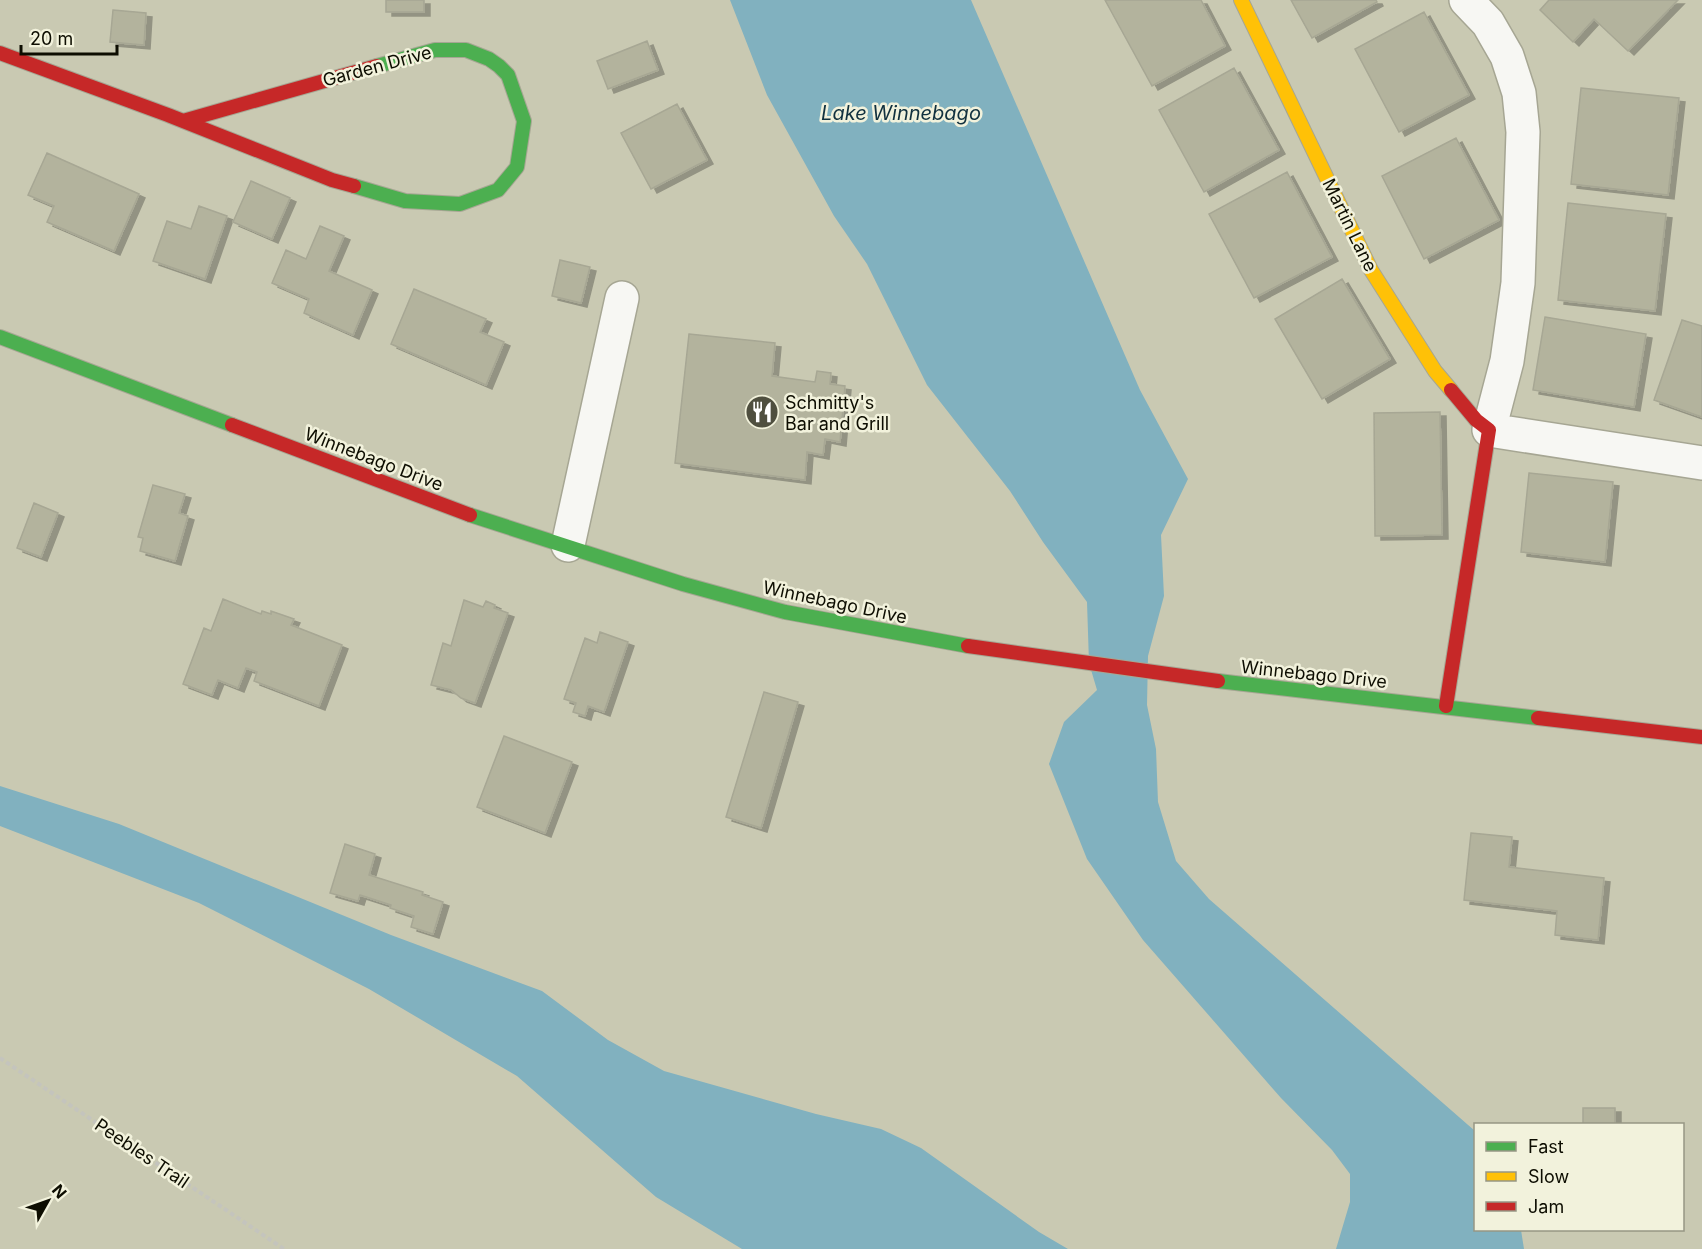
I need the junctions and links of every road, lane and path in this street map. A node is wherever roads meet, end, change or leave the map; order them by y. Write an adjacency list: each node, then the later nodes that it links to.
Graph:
1 (1241, 0): 7 (street, Martin Lane)
2 (1466, 0): 7 (street)
3 (0, 53): 4 (street, Garden Drive)
4 (183, 121): 4 (street, Garden Drive)
5 (622, 298): 9 (street)
6 (0, 336): 9 (street, Winnebago Drive)
7 (1489, 430): 8 (street); 10 (street)
8 (1702, 463)
9 (568, 545): 10 (street, Winnebago Drive)
10 (1446, 706): 11 (street, Winnebago Drive)
11 (1702, 736)
12 (0, 1058): 13 (path, Peebles Trail)
13 (284, 1249)

